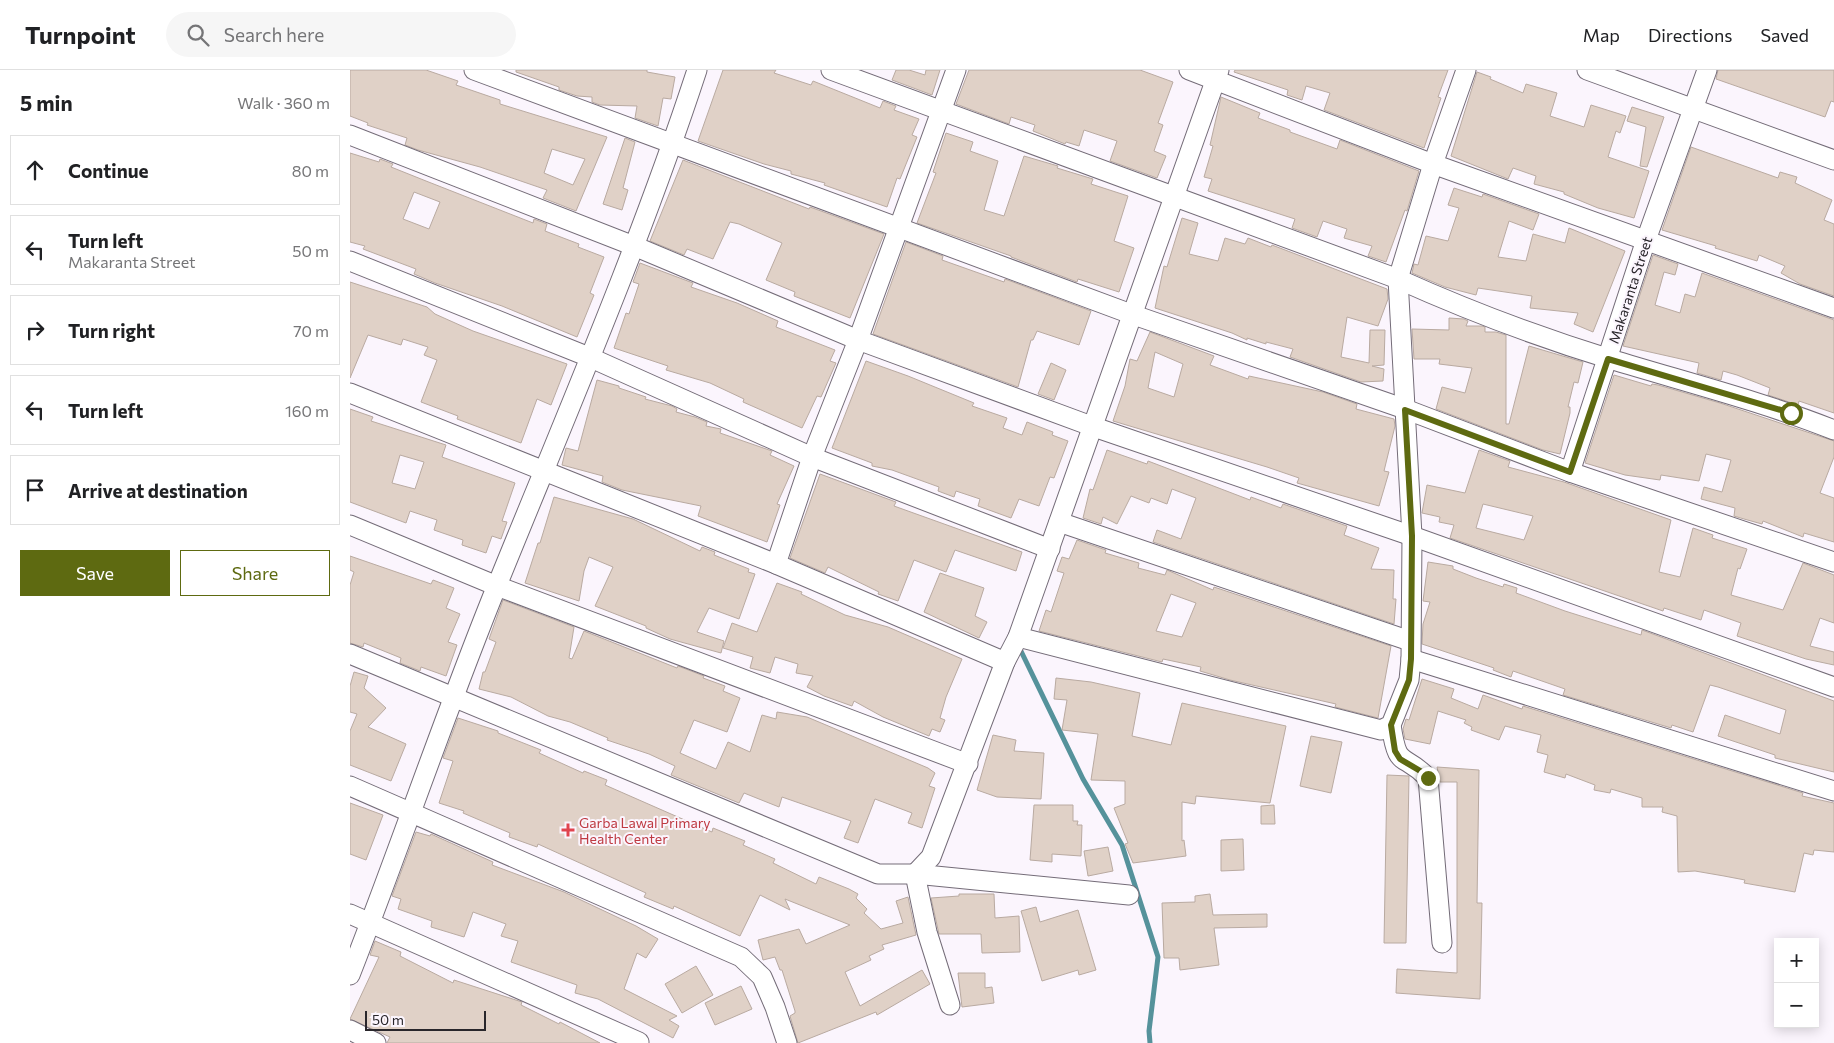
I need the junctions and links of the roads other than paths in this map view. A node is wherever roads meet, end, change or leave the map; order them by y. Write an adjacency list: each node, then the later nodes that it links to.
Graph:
1 (474, 70): 13 (street)
2 (697, 70): 13 (street)
3 (830, 70): 11 (street)
4 (956, 70): 11 (street)
5 (1189, 70): 9 (street)
6 (1466, 70): 15 (street)
7 (1587, 70): 10 (street)
8 (1707, 70): 10 (street, Makaranta Street)
9 (1217, 75): 15 (street); 16 (street)
10 (1693, 109): 14 (street); 18 (street, Makaranta Street)
11 (940, 112): 16 (street); 17 (street)
12 (350, 135): 19 (street)
13 (673, 143): 17 (street); 19 (street)
14 (1834, 160)
15 (1434, 164): 18 (street); 21 (street)
16 (1173, 195): 21 (street); 23 (street)
17 (899, 229): 23 (street); 24 (street)
18 (1646, 240): 22 (street); 26 (street, Makaranta Street)
19 (634, 246): 24 (street); 25 (street)
20 (350, 261): 25 (street)
21 (1398, 279): 26 (street); 28 (street)
22 (1834, 308)
23 (1131, 314): 28 (street); 29 (street)
24 (858, 340): 29 (street); 31 (street)
25 (590, 357): 31 (street); 32 (street)
26 (1608, 359): 30 (street); 33 (street, Makaranta Street)
27 (350, 394): 32 (street)
28 (1405, 410): 33 (street); 36 (street)
29 (1094, 426): 34 (street); 36 (street)
30 (1834, 430)
31 (812, 457): 37 (street); 39 (street)
32 (544, 471): 39 (street); 40 (street)
33 (1570, 472): 38 (street)
34 (1059, 522): 37 (street); 42 (street)
35 (350, 524): 40 (street)
36 (1412, 536): 42 (street); 45 (street)
37 (1050, 549): 41 (street)
38 (1834, 562)
39 (776, 564): 44 (street)
40 (497, 586): 46 (street); 48 (street)
41 (1018, 637): 44 (street); 47 (street)
42 (1410, 650): 47 (street); 50 (street)
43 (350, 654): 46 (street)
44 (1005, 662): 48 (street)
45 (1834, 687)
46 (455, 698): 51 (street); 52 (street)
47 (1391, 725): 56 (street)
48 (968, 764): 52 (street)
49 (350, 786): 51 (street)
50 (1834, 791)
51 (412, 813): 55 (street); 62 (street)
52 (916, 874): 53 (street); 58 (street)
53 (1129, 895)
54 (350, 914): 55 (street)
55 (371, 921): 57 (street); 60 (street)
56 (1442, 943)
57 (350, 975)
58 (950, 1005)
59 (350, 1030): 61 (street)
60 (639, 1042)
61 (376, 1043)
62 (787, 1043)

